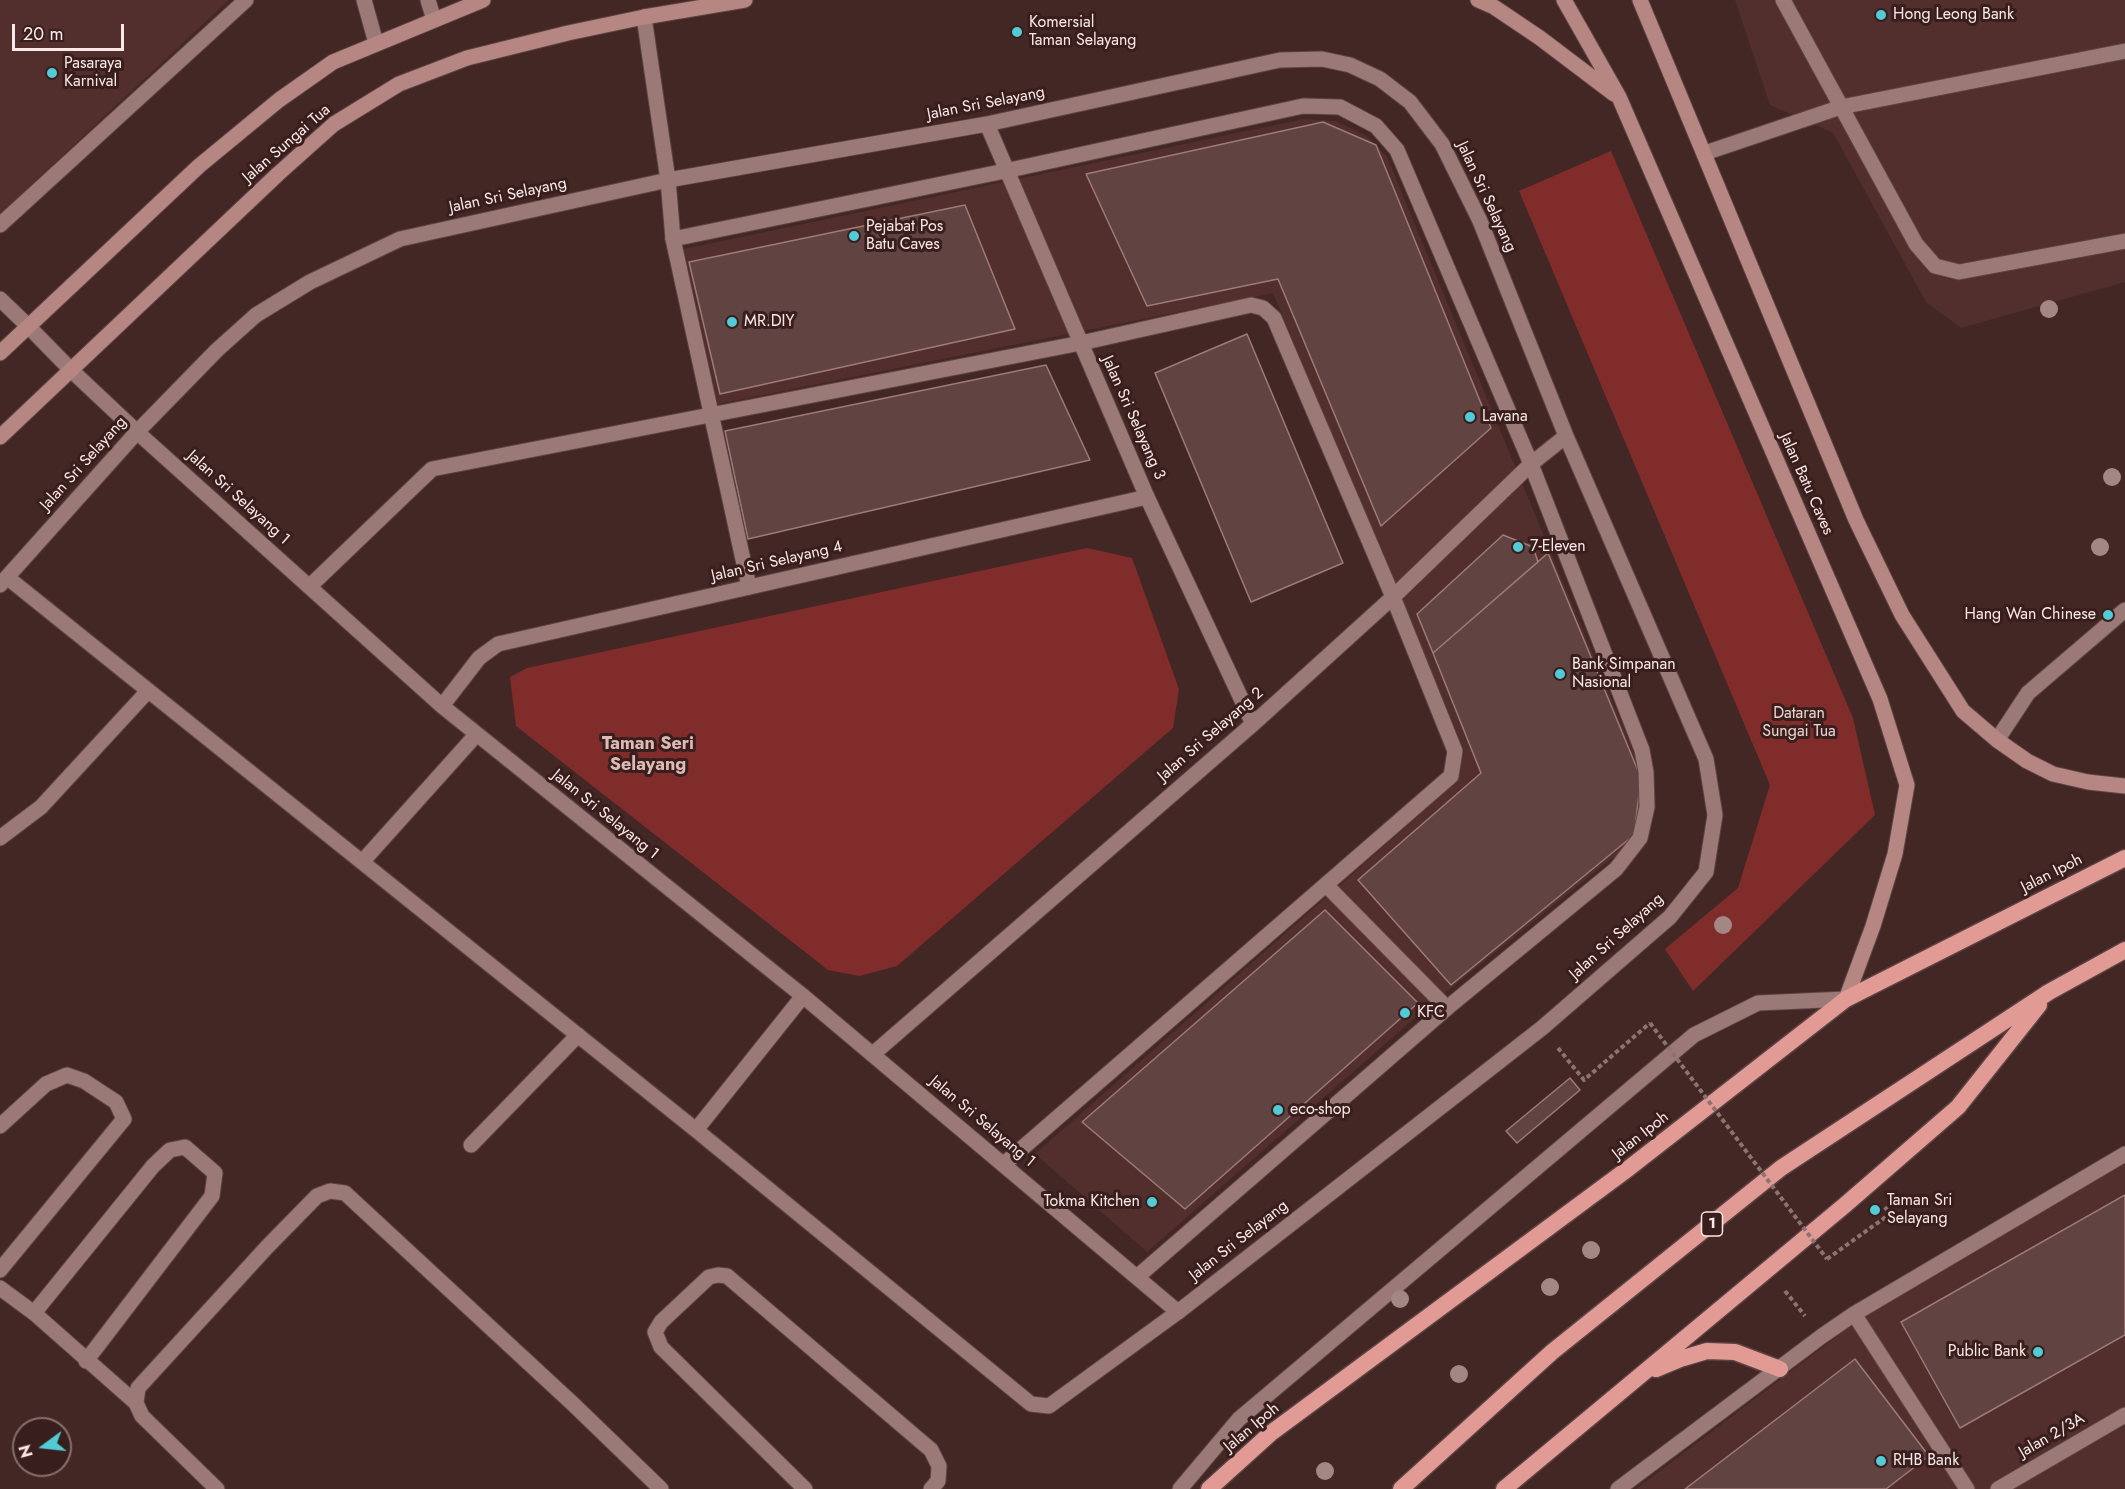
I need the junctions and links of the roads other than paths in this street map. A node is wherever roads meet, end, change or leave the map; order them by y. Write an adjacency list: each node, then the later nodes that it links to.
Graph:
1 (246, 0): 20 (street)
2 (364, 0): 12 (street)
3 (428, 0): 11 (street)
4 (483, 0): 11 (main road)
5 (745, 0): 10 (main road, Jalan Sungai Tua)
6 (1478, 0): 14 (main road)
7 (1564, 0): 14 (main road, Jalan Batu Caves)
8 (1640, 0): 17 (main road, Jalan Batu Caves)
9 (1783, 0): 15 (street)
10 (644, 17): 19 (street); 27 (main road, Jalan Sungai Tua)
11 (434, 20): 12 (main road)
12 (376, 43): 24 (main road)
13 (2125, 51): 15 (street)
14 (1619, 97): 52 (main road, Jalan Batu Caves)
15 (1841, 107): 17 (street); 22 (street)
16 (987, 124): 18 (street, Jalan Sri Selayang 3); 19 (street, Jalan Sri Selayang); 31 (street, Jalan Sri Selayang)
17 (1705, 153): 43 (main road, Jalan Batu Caves)
18 (1005, 171): 21 (street); 25 (street, Jalan Sri Selayang 3); 32 (street)
19 (668, 180): 21 (street); 29 (street, Jalan Sri Selayang)
20 (0, 225)
21 (673, 239): 28 (street)
22 (2125, 241)
23 (0, 299): 24 (street, Jalan Sri Selayang 1)
24 (28, 326): 26 (main road); 27 (street, Jalan Sri Selayang 1)
25 (1080, 343): 28 (street); 33 (street, Jalan Sri Selayang 3); 37 (street)
26 (0, 353)
27 (71, 370): 29 (street, Jalan Sri Selayang 1); 30 (main road, Jalan Sungai Tua)
28 (711, 413): 35 (street); 36 (street)
29 (137, 432): 34 (street, Jalan Sri Selayang); 35 (street, Jalan Sri Selayang 1)
30 (0, 436)
31 (1566, 436): 32 (street, Jalan Sri Selayang 2); 64 (street, Jalan Sri Selayang)
32 (1531, 464): 37 (street, Jalan Sri Selayang 2); 53 (street)
33 (1147, 497): 36 (street, Jalan Sri Selayang 4); 41 (street, Jalan Sri Selayang 3)
34 (4, 581): 39 (street, Jalan Sri Selayang)
35 (310, 586): 40 (street, Jalan Sri Selayang 1)
36 (749, 587): 40 (street, Jalan Sri Selayang 4)
37 (1393, 597): 41 (street, Jalan Sri Selayang 2); 48 (street)
38 (2125, 610): 43 (street)
39 (148, 691): 45 (street); 47 (street, Jalan Sri Selayang)
40 (442, 706): 42 (street, Jalan Sri Selayang 1)
41 (1253, 724): 55 (street, Jalan Sri Selayang 2)
42 (476, 735): 47 (street); 51 (street, Jalan Sri Selayang 1)
43 (1997, 740): 44 (main road, Jalan Batu Caves)
44 (2125, 786)
45 (0, 838)
46 (2125, 858): 52 (highway, Jalan Ipoh)
47 (362, 862): 54 (street, Jalan Sri Selayang)
48 (1327, 886): 53 (street); 60 (street)
49 (2125, 950): 50 (highway, 1)
50 (2049, 992): 69 (highway); 78 (highway, 1)
51 (803, 996): 55 (street, Jalan Sri Selayang 1); 57 (street)
52 (1846, 999): 76 (street); 77 (highway, Jalan Ipoh)
53 (1447, 1008): 62 (street)
54 (578, 1035): 57 (street, Jalan Sri Selayang); 58 (street)
55 (873, 1054): 60 (street, Jalan Sri Selayang 1)
56 (0, 1126): 61 (street)
57 (696, 1130): 64 (street, Jalan Sri Selayang)
58 (471, 1145)
59 (2125, 1154): 66 (street)
60 (1004, 1164): 62 (street, Jalan Sri Selayang 1)
61 (0, 1270)
62 (1137, 1277): 64 (street, Jalan Sri Selayang 1)
63 (0, 1288): 65 (street)
64 (1178, 1312)
65 (34, 1313): 67 (street); 67 (street)
66 (1854, 1314): 68 (street); 81 (street)
67 (86, 1361): 70 (street)
68 (1780, 1369): 69 (highway); 80 (street)
69 (1636, 1378): 79 (highway)
70 (136, 1403): 72 (street); 73 (street)
71 (2125, 1415): 82 (street, Jalan 2/3A)
72 (217, 1489)
73 (661, 1489)
74 (805, 1489): 75 (street)
75 (931, 1489)
76 (1180, 1489)
77 (1209, 1489)
78 (1401, 1489)
79 (1504, 1489)
80 (1618, 1489)
81 (1967, 1489)
82 (1998, 1489)

